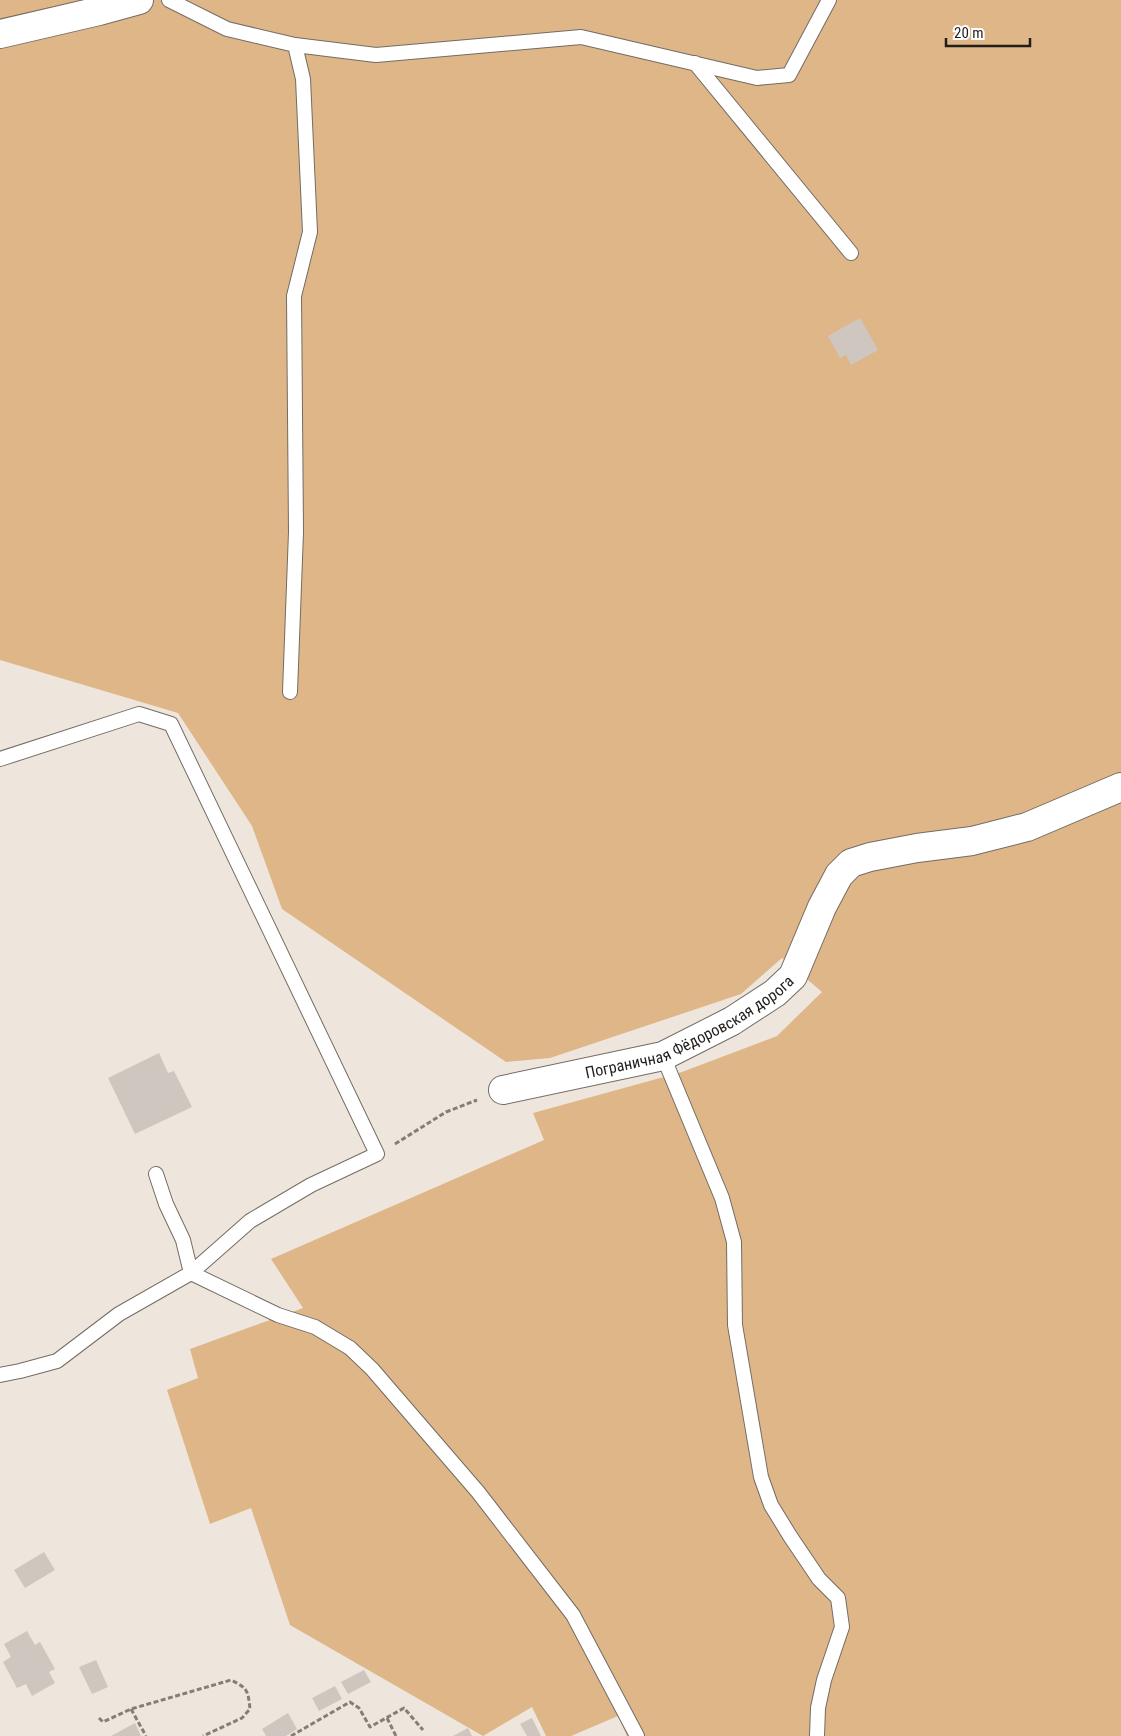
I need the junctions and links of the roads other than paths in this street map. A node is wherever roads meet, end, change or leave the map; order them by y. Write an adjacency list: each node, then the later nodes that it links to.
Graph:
1 (139, 0): 4 (street)
2 (169, 0): 5 (lane)
3 (829, 0): 6 (lane)
4 (0, 34)
5 (295, 45): 6 (lane); 8 (lane)
6 (695, 63): 7 (lane)
7 (851, 253)
8 (290, 692)
9 (0, 759): 14 (lane)
10 (1121, 787): 11 (street, Пограничная Фёдоровская дорога)
11 (663, 1056): 12 (street, Пограничная Фёдоровская дорога); 17 (lane)
12 (503, 1090)
13 (156, 1174): 14 (lane)
14 (191, 1273): 15 (lane); 16 (lane)
15 (0, 1375)
16 (638, 1736)
17 (817, 1736)

